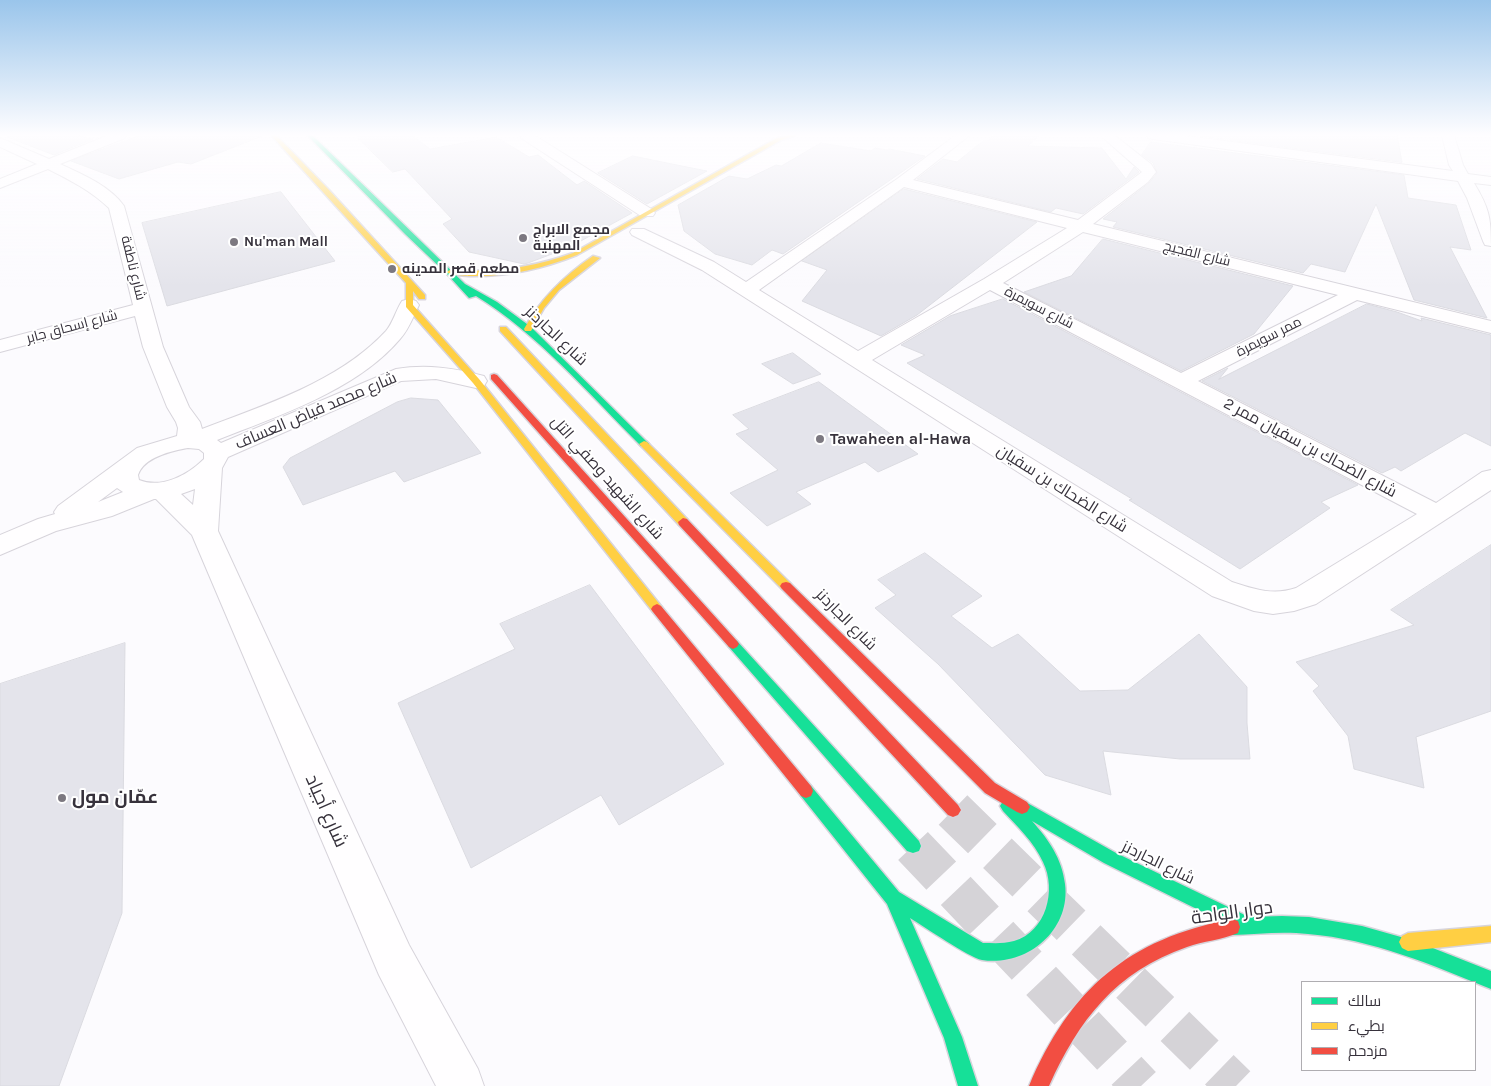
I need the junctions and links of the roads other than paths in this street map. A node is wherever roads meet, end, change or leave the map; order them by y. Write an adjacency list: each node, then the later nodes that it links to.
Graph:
1 (91, 186): 21 (street, شارع ناطفة)
2 (321, 186): 20 (street)
3 (360, 186): 15 (street, شارع الشهيد وصفي التل)
4 (588, 186): 12 (street, شارع الضحاك بن سفيان)
5 (704, 186): 12 (street)
6 (713, 186): 12 (street)
7 (897, 186): 18 (street)
8 (917, 186): 11 (street, شارع الفجيج)
9 (1135, 186): 11 (street, شارع سويمرة)
10 (1468, 186): 13 (street)
11 (1081, 226): 17 (street, شارع سويمرة); 19 (street, شارع الفجيج)
12 (638, 227): 15 (street); 18 (street, شارع الضحاك بن سفيان)
13 (1491, 241)
14 (610, 250): 23 (street)
15 (450, 272): 16 (street, شارع الشهيد وصفي التل)
16 (460, 284): 23 (street, شارع الجاردنز); 40 (street, شارع الشهيد وصفي التل)
17 (990, 284): 25 (street); 27 (street, شارع سويمرة)
18 (747, 290): 25 (street, شارع الضحاك بن سفيان)
19 (1356, 293): 22 (street, شارع الفجيج); 27 (street, ممر سويمرة)
20 (416, 298): 26 (street); 29 (street, شارع محمد فياض العساف)
21 (144, 308): 24 (street, شارع إسحاق جابر); 28 (street, شارع ناطفة)
22 (1491, 327)
23 (528, 329): 39 (street, شارع الجاردنز)
24 (0, 346)
25 (857, 360): 35 (street, شارع الضحاك بن سفيان)
26 (482, 376): 31 (street, شارع محمد فياض العساف); 41 (street, شارع الشهيد وصفي التل); 42 (street)
27 (1182, 381): 35 (street, شارع الضحاك بن سفيان ممر 2)
28 (178, 407): 29 (street, شارع ناطفة); 30 (street)
29 (191, 441): 30 (street, شارع محمد فياض العساف); 31 (street)
30 (151, 451): 32 (street)
31 (213, 461): 34 (street, شارع محمد فياض العساف); 37 (street, شارع أجياد)
32 (127, 469): 34 (street); 36 (street)
33 (1491, 478): 35 (street, شارع الضحاك بن سفيان)
34 (156, 490): 36 (street); 37 (street, شارع أجياد)
35 (1437, 514)
36 (47, 525): 38 (street)
37 (204, 531): 47 (street, شارع أجياد)
38 (0, 546)
39 (990, 788): 42 (street); 43 (street, شارع الجاردنز)
40 (953, 810)
41 (913, 846)
42 (893, 898): 48 (street)
43 (1247, 925): 45 (street, دوار الواحة); 49 (street, دوار الواحة)
44 (1491, 934): 45 (street)
45 (1399, 943): 46 (street, دوار الواحة)
46 (1491, 980)
47 (461, 1086)
48 (968, 1086)
49 (1039, 1086)

